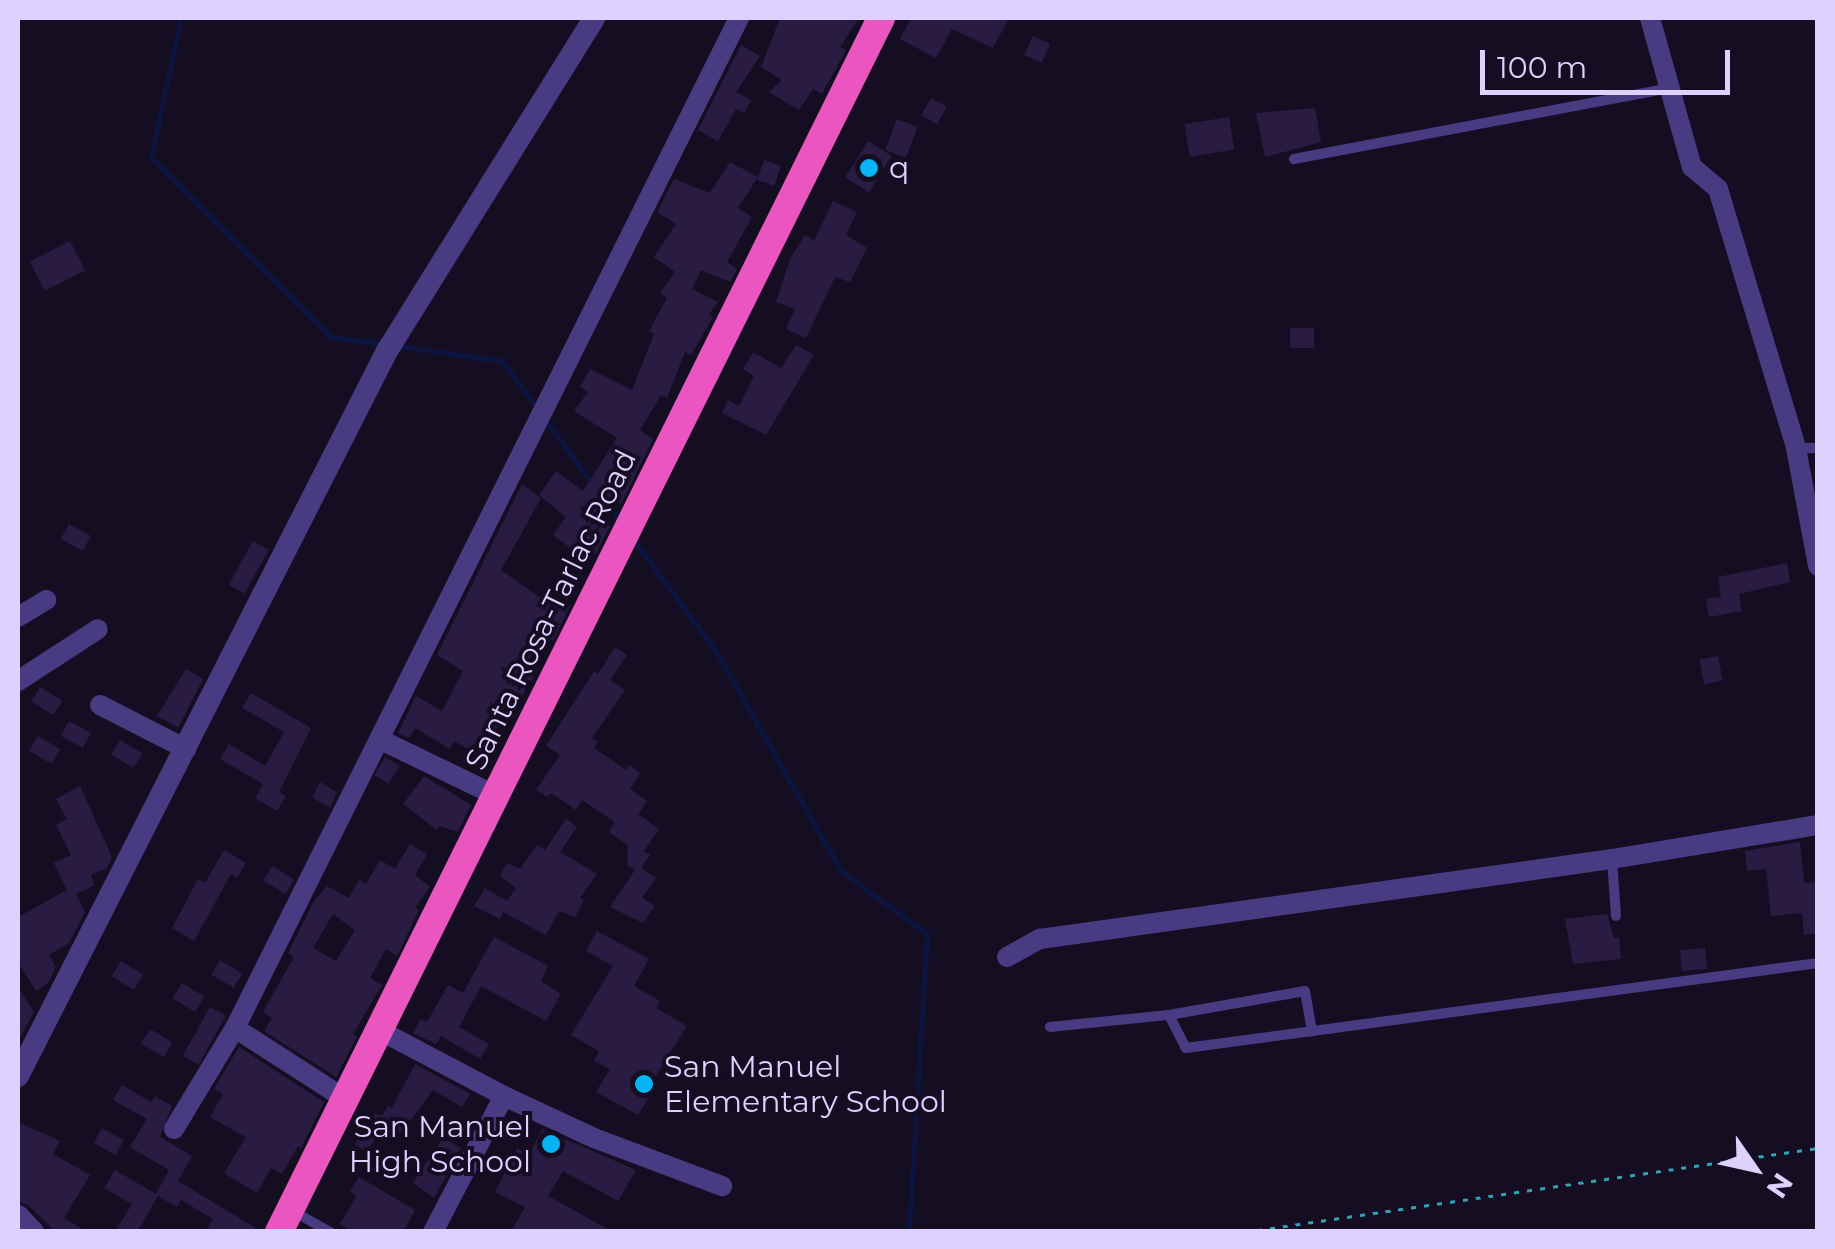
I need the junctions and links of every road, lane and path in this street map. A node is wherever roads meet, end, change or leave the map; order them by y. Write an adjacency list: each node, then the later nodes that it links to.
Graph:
1 (594, 18): 15 (street)
2 (739, 18): 14 (street)
3 (881, 18): 16 (highway, Santa Rosa-Tarlac Road)
4 (1650, 18): 5 (street)
5 (1669, 88): 6 (lane); 7 (street)
6 (1294, 159)
7 (1807, 448): 8 (street)
8 (1818, 566)
9 (46, 600): 10 (street)
10 (18, 617)
11 (98, 629): 12 (street)
12 (18, 681)
13 (100, 705): 15 (street)
14 (379, 739): 16 (street); 24 (street)
15 (186, 750): 27 (street)
16 (495, 795): 25 (highway, Santa Rosa-Tarlac Road)
17 (1818, 826): 18 (street)
18 (1612, 859): 19 (lane); 20 (street)
19 (1616, 916)
20 (1007, 957)
21 (1818, 964): 26 (lane)
22 (1168, 1015): 23 (lane); 26 (lane); 26 (lane)
23 (1050, 1027)
24 (235, 1028): 29 (street); 30 (street)
25 (379, 1030): 28 (street); 29 (highway, Santa Rosa-Tarlac Road)
26 (1312, 1031)
27 (18, 1076)
28 (504, 1096): 32 (street); 37 (street)
29 (344, 1100): 34 (highway, Santa Rosa-Tarlac Road)
30 (174, 1129)
31 (1818, 1148): 38 (path)
32 (722, 1186)
33 (18, 1216): 35 (street)
34 (285, 1221): 36 (lane)
35 (33, 1232)
36 (330, 1232)
37 (433, 1232)
38 (1244, 1232)

